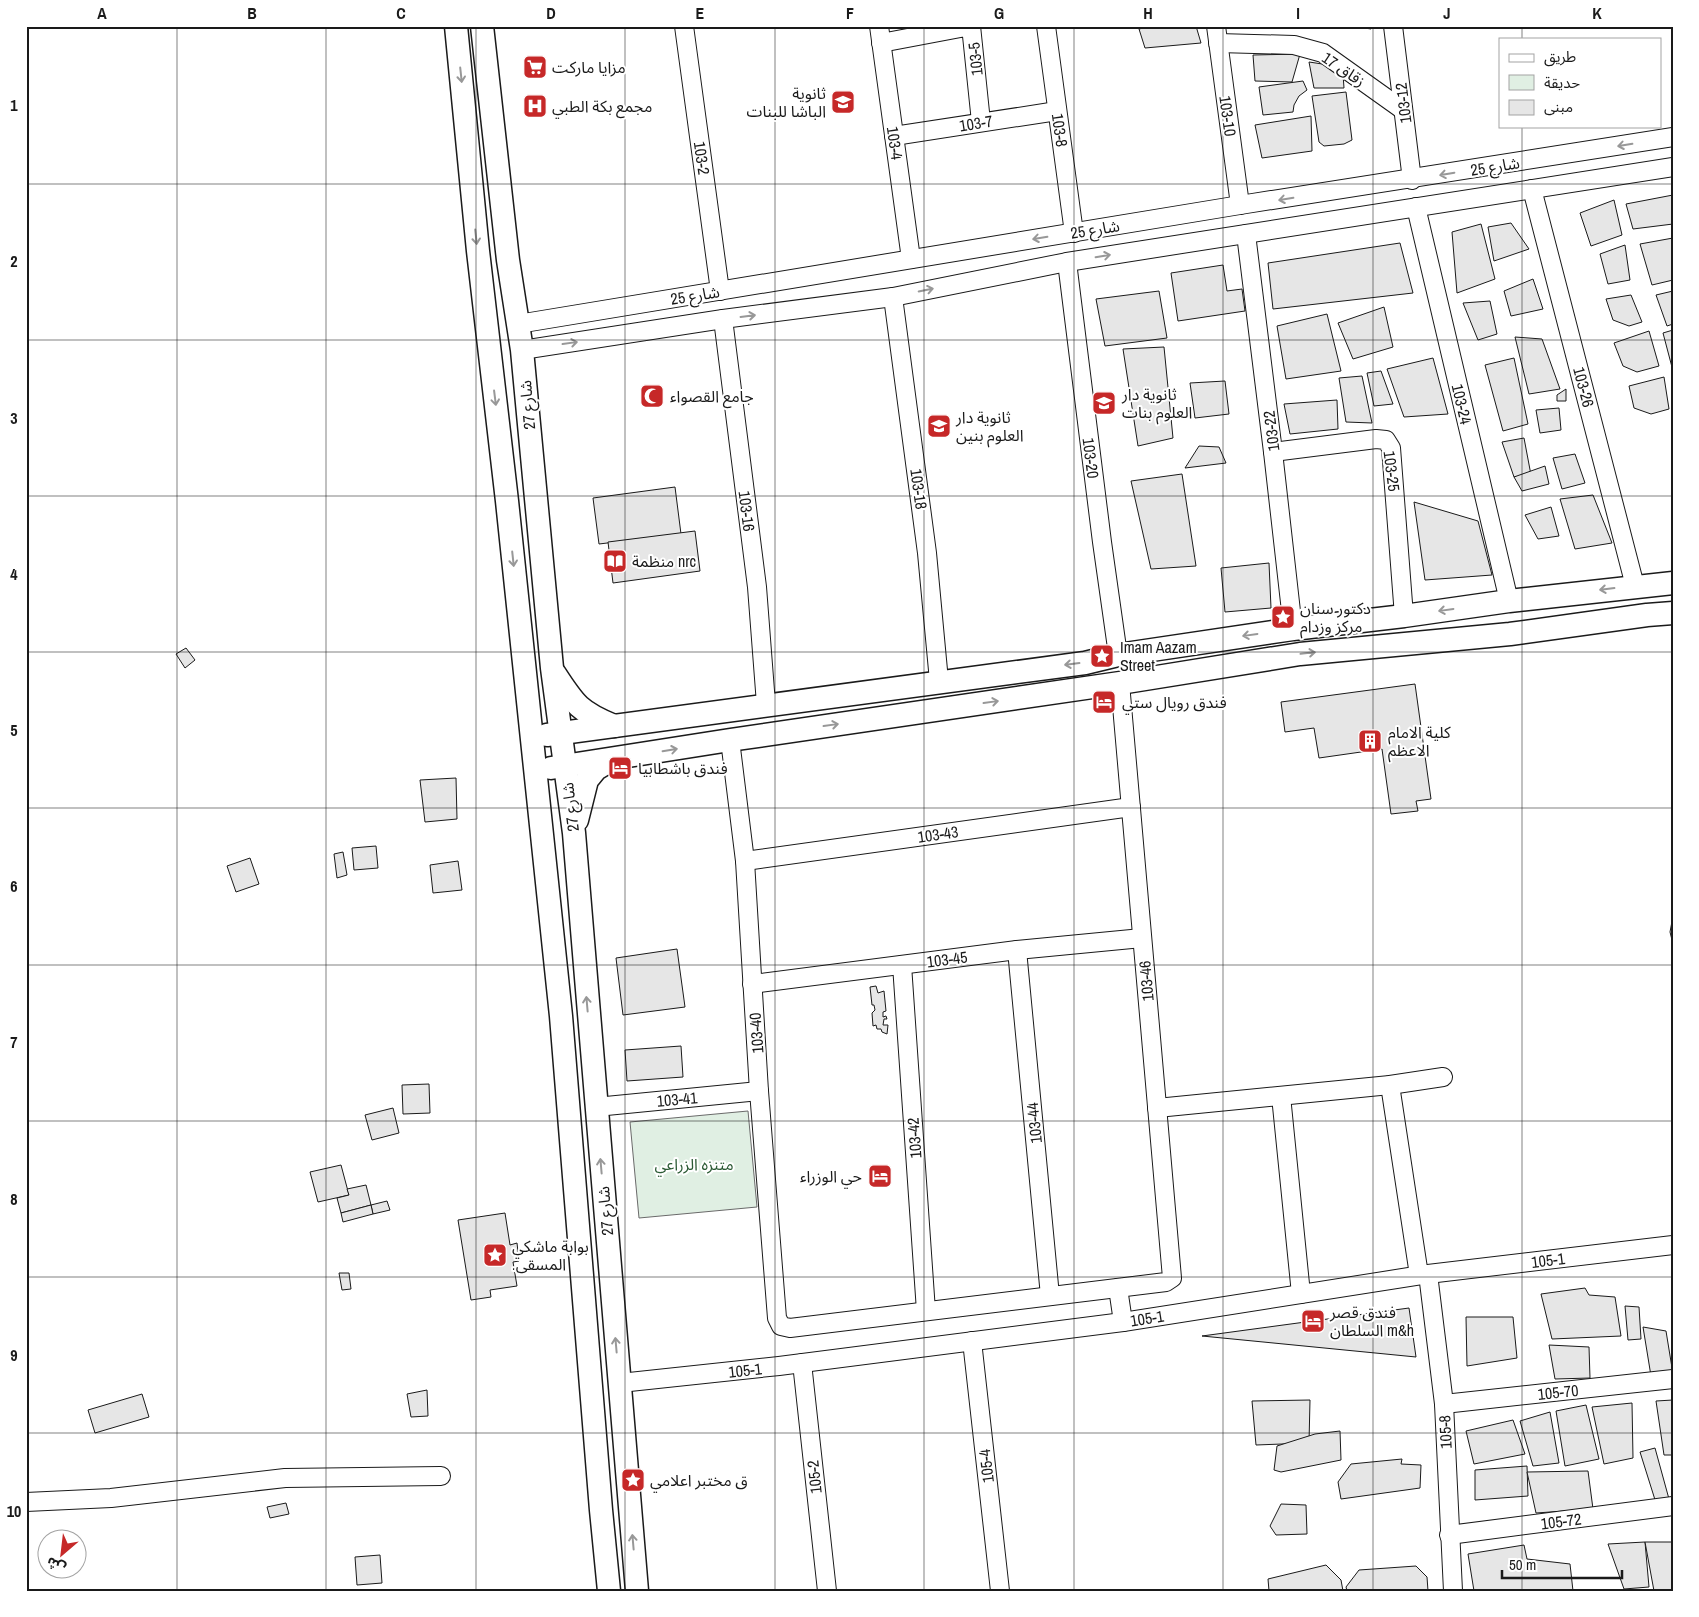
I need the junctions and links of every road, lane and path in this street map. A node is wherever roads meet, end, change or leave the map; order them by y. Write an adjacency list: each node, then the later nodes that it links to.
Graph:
1 (456, 26): 41 (main road, شارع 27, one-way to 41)
2 (482, 26): 25 (main road, شارع 27)
3 (684, 26): 22 (street, 103-2)
4 (1046, 26): 9 (street, 103-8)
5 (1394, 26): 8 (street, 103-12)
6 (1217, 34): 8 (street, زقاق 17); 16 (street, 103-10)
7 (880, 35): 10 (street, 103-5); 11 (street, 103-4)
8 (1404, 110): 14 (street, 103-12)
9 (1057, 111): 10 (street, 103-7); 18 (street, 103-8)
10 (981, 122): 11 (street, 103-7)
11 (894, 136): 20 (street, 103-4)
12 (1673, 137): 14 (street, شارع 25, one-way to 14)
13 (1673, 167): 15 (street, شارع 25)
14 (1412, 180): 16 (street, شارع 25, one-way to 16)
15 (1532, 189): 17 (street, شارع 25); 29 (street, 103-26)
16 (1240, 206): 18 (street, شارع 25)
17 (1416, 207): 19 (street, شارع 25); 30 (street, 103-24)
18 (1074, 233): 20 (street, شارع 25, one-way to 20)
19 (1246, 234): 21 (street, شارع 25, one-way to 19); 27 (street, 103-22)
20 (911, 259): 22 (street, شارع 25)
21 (1067, 262): 23 (street, شارع 25, one-way to 21); 34 (street, 103-20)
22 (720, 291): 25 (street, شارع 25)
23 (893, 297): 24 (street, شارع 25, one-way to 23); 36 (street, 103-18)
24 (723, 319): 26 (street, شارع 25, one-way to 24); 38 (street, 103-16)
25 (518, 324): 26 (main road, شارع 27)
26 (522, 350): 35 (main road, شارع 27)
27 (1273, 452): 32 (street, 103-25); 33 (street, 103-22)
28 (1673, 583): 29 (main road)
29 (1635, 586): 30 (main road, one-way to 30)
30 (1508, 601): 32 (main road, one-way to 32)
31 (1673, 613): 37 (main road, one-way to 31)
32 (1404, 616): 33 (main road)
33 (1293, 629): 34 (main road, one-way to 34)
34 (1118, 655): 36 (main road, one-way to 36)
35 (552, 668): 39 (main road); 40 (main road, شارع 27)
36 (938, 681): 38 (main road)
37 (1120, 683): 42 (main road, one-way to 37); 46 (street, 103-46)
38 (766, 704): 39 (main road)
39 (614, 726): 40 (main road)
40 (561, 733): 41 (main road); 44 (main road, شارع 27)
41 (531, 736): 45 (main road, شارع 27)
42 (730, 740): 43 (main road, one-way to 42); 48 (street, 103-40)
43 (612, 759): 44 (main road); 47 (main road)
44 (566, 766): 45 (main road); 47 (main road, شارع 27)
45 (535, 770): 75 (main road, شارع 27)
46 (1131, 807): 48 (street, 103-43); 49 (street, 103-46)
47 (574, 834): 57 (main road, شارع 27, one-way to 47)
48 (745, 861): 52 (street, 103-40)
49 (1142, 938): 50 (street, 103-45); 58 (street, 103-46)
50 (1017, 950): 51 (street, 103-45); 63 (street, 103-44)
51 (902, 965): 52 (street, 103-45); 64 (street, 103-42)
52 (752, 984): 55 (street, 103-40)
53 (1443, 1077): 54 (street)
54 (1390, 1085): 56 (street); 60 (street, 105-8)
55 (759, 1091): 57 (street, 103-41); 64 (street, 103-40)
56 (1281, 1096): 58 (street); 62 (street)
57 (596, 1107): 69 (main road, شارع 27, one-way to 57)
58 (1157, 1108): 61 (street, 103-46)
59 (1673, 1245): 60 (street, 105-1)
60 (1423, 1275): 62 (street, 105-1); 70 (street, 105-8)
61 (1118, 1288): 63 (street); 65 (street)
62 (1301, 1294): 65 (street, 105-1)
63 (1050, 1296): 64 (street)
64 (926, 1311)
65 (1123, 1322): 66 (street, 105-1)
66 (972, 1340): 67 (street, 105-1); 78 (street, 105-4)
67 (802, 1363): 69 (street, 105-1); 77 (street, 105-2)
68 (1673, 1380): 70 (street, 105-70)
69 (620, 1384): 76 (main road, شارع 27, one-way to 69)
70 (1444, 1404): 74 (street, 105-8)
71 (441, 1476): 72 (street)
72 (26, 1502)
73 (1673, 1506): 74 (street, 105-72)
74 (1449, 1536): 79 (street, 105-8)
75 (609, 1591)
76 (637, 1591)
77 (827, 1591)
78 (1000, 1591)
79 (1453, 1591)

